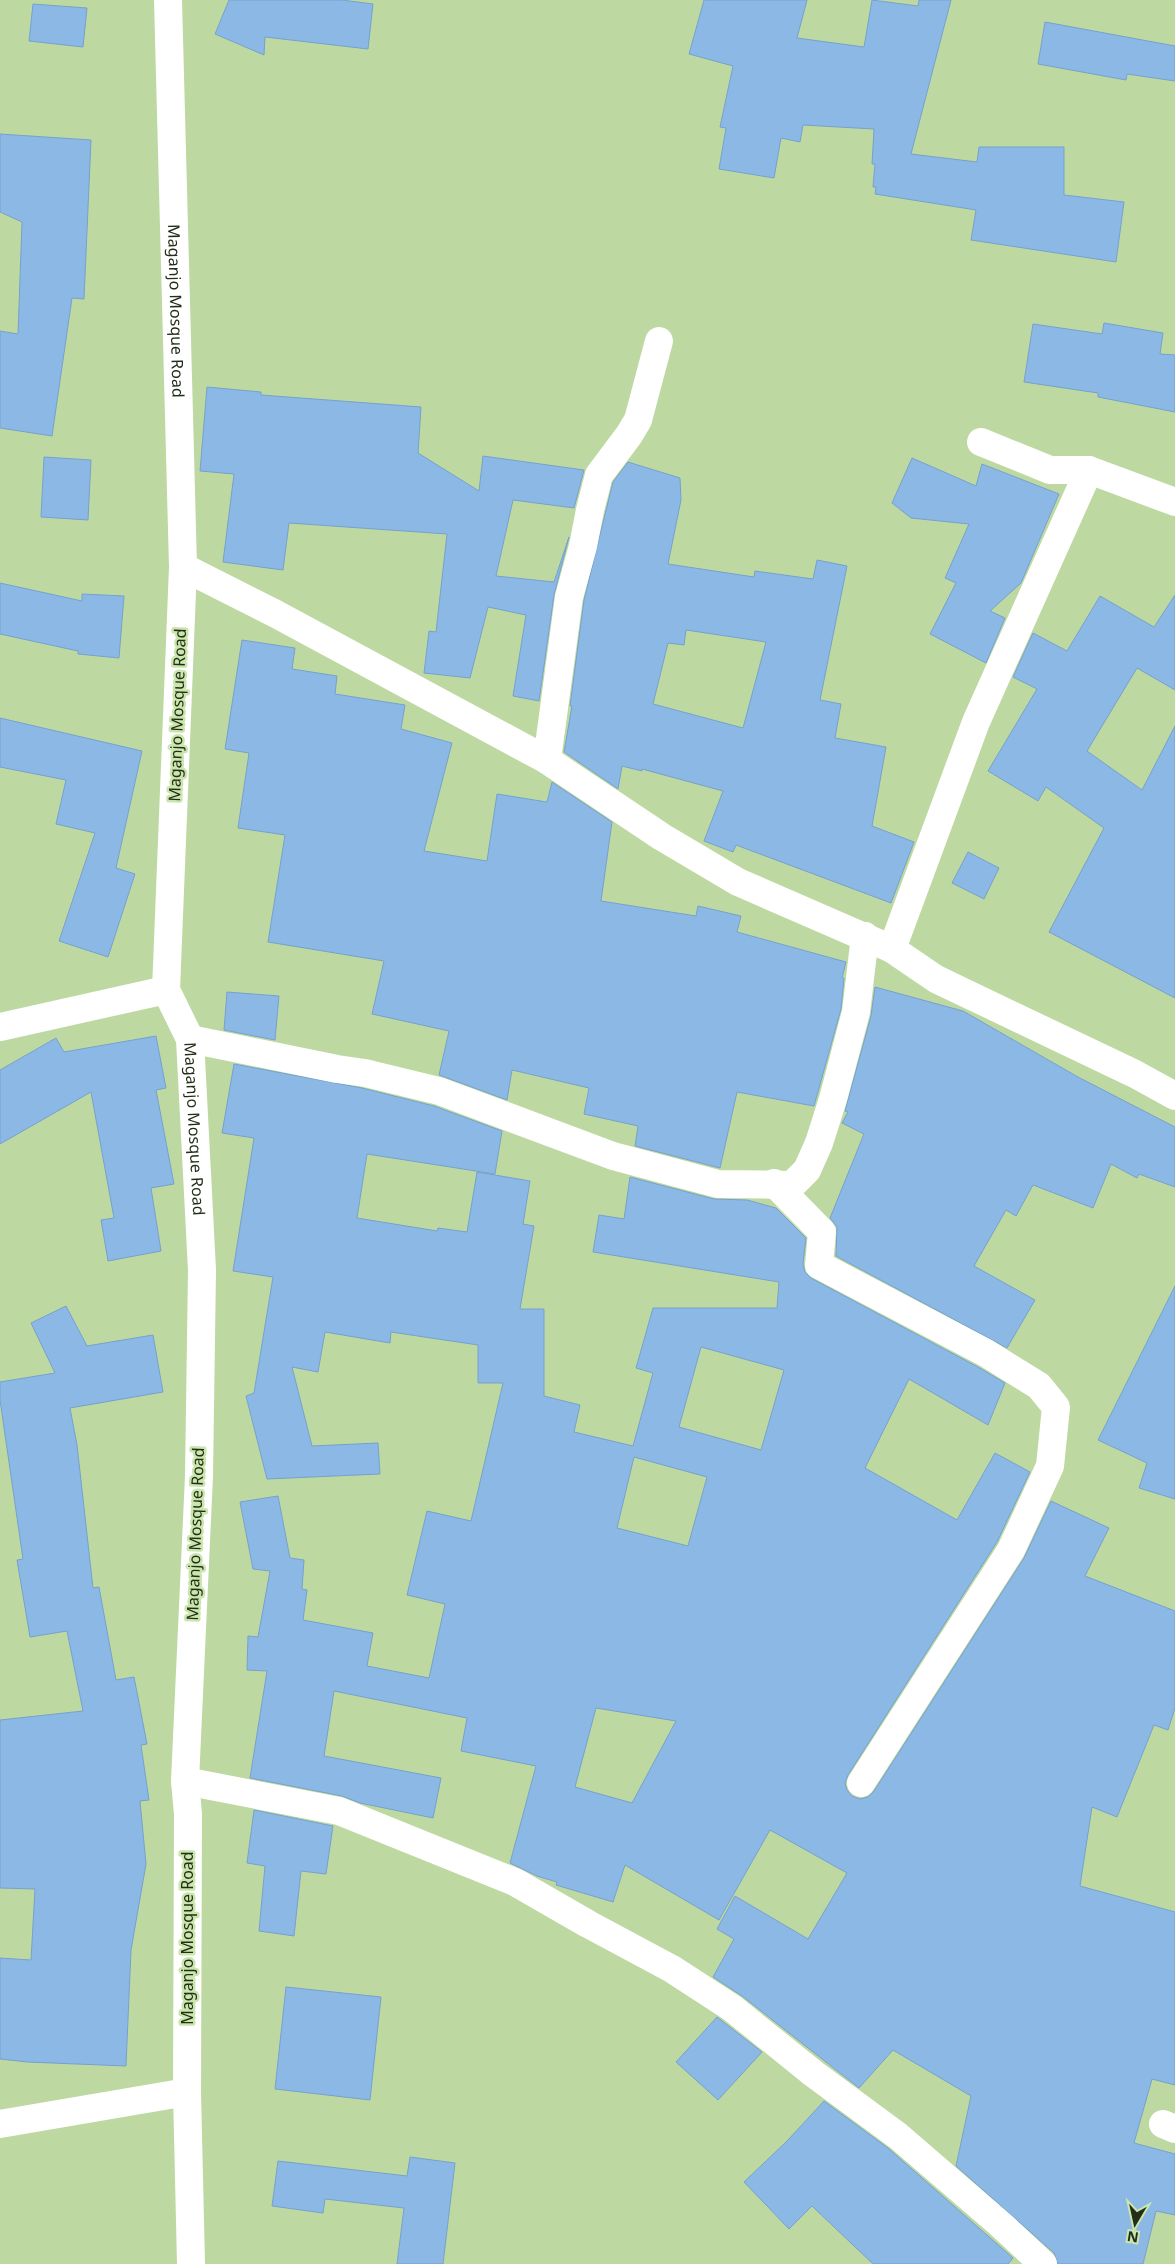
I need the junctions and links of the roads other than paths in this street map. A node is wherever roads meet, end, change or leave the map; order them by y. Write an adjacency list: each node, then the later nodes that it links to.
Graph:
1 (168, 0): 6 (street, Maganjo Mosque Road)
2 (660, 341): 7 (street)
3 (981, 442): 4 (street)
4 (1089, 470): 5 (street); 9 (street)
5 (1175, 502)
6 (183, 567): 7 (street); 10 (street, Maganjo Mosque Road)
7 (547, 760): 8 (street)
8 (864, 936): 9 (street); 14 (street)
9 (892, 949): 13 (street)
10 (166, 990): 11 (street); 12 (street, Maganjo Mosque Road)
11 (0, 1026)
12 (190, 1039): 14 (street); 15 (street, Maganjo Mosque Road)
13 (1175, 1096)
14 (774, 1183): 16 (street)
15 (185, 1781): 17 (street, Maganjo Mosque Road); 20 (street)
16 (861, 1783)
17 (187, 2092): 18 (street); 19 (street, Maganjo Mosque Road)
18 (0, 2124)
19 (191, 2264)
20 (1043, 2264)

